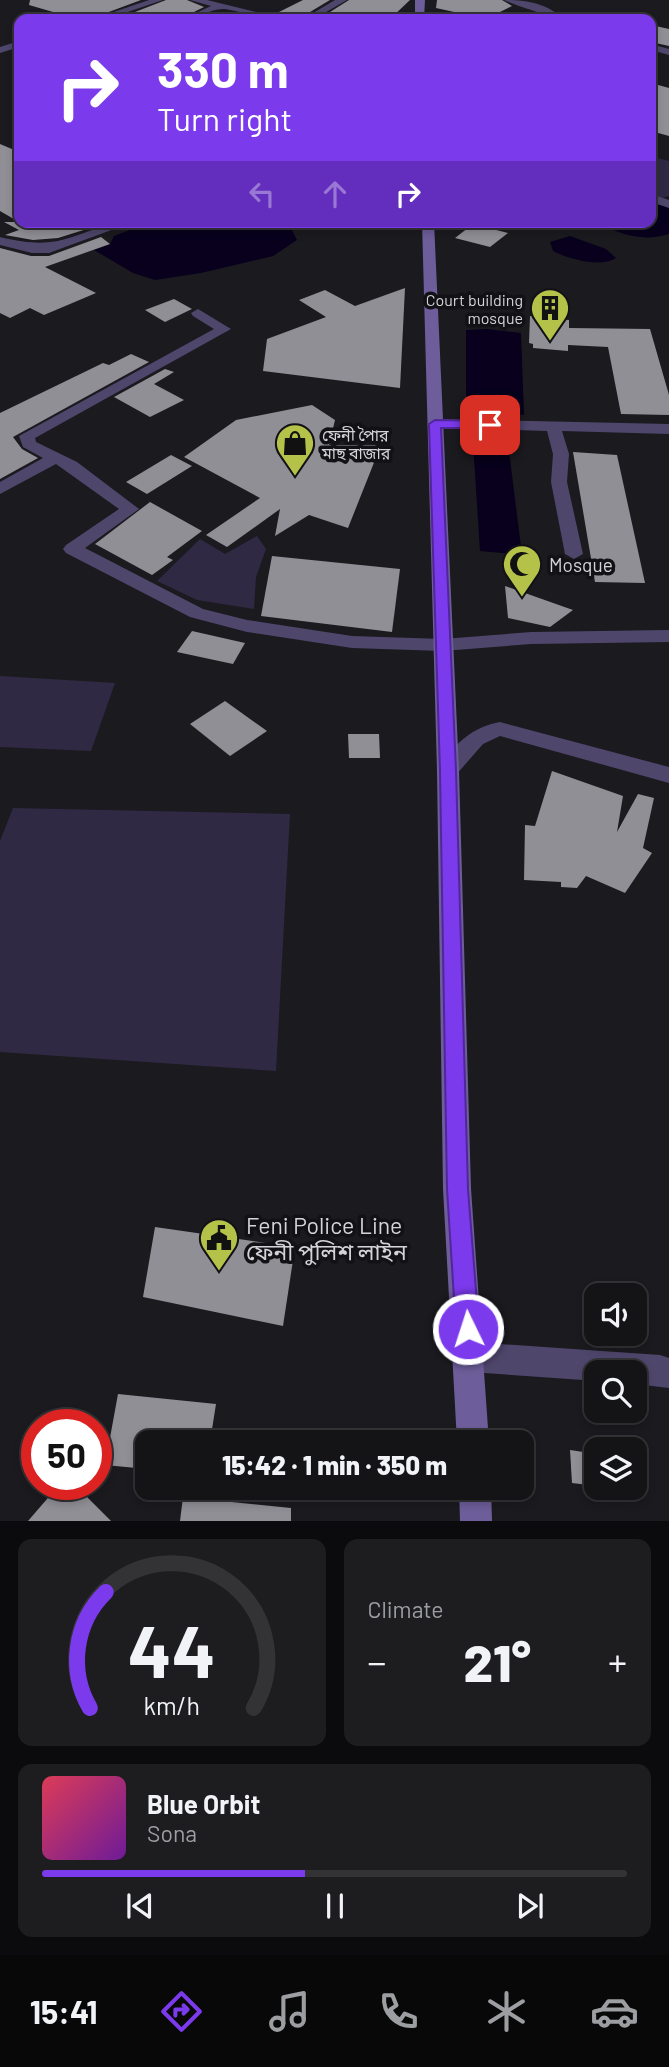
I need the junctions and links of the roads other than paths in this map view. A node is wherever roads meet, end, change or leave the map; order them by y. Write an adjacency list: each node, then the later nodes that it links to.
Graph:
1 (158, 0): 6 (street)
2 (195, 0): 5 (street)
3 (342, 0): 9 (street)
4 (509, 0): 10 (street)
5 (220, 6): 7 (street); 8 (street)
6 (114, 14)
7 (200, 14)
8 (257, 14)
9 (316, 14)
10 (552, 14)
11 (112, 228): 13 (street)
12 (428, 228): 15 (main road)
13 (0, 241)
14 (198, 313): 18 (street)
15 (435, 424): 16 (street); 22 (main road)
16 (553, 426): 17 (street); 20 (street)
17 (669, 429)
18 (55, 457): 19 (street); 22 (street)
19 (3, 483)
20 (574, 554)
21 (669, 636): 22 (street)
22 (443, 645): 23 (main road)
23 (448, 771): 24 (street); 25 (main road)
24 (669, 775)
25 (470, 1357): 26 (street); 27 (main road)
26 (669, 1373)
27 (473, 1430)
28 (475, 1500): 29 (main road)
29 (476, 1521)

